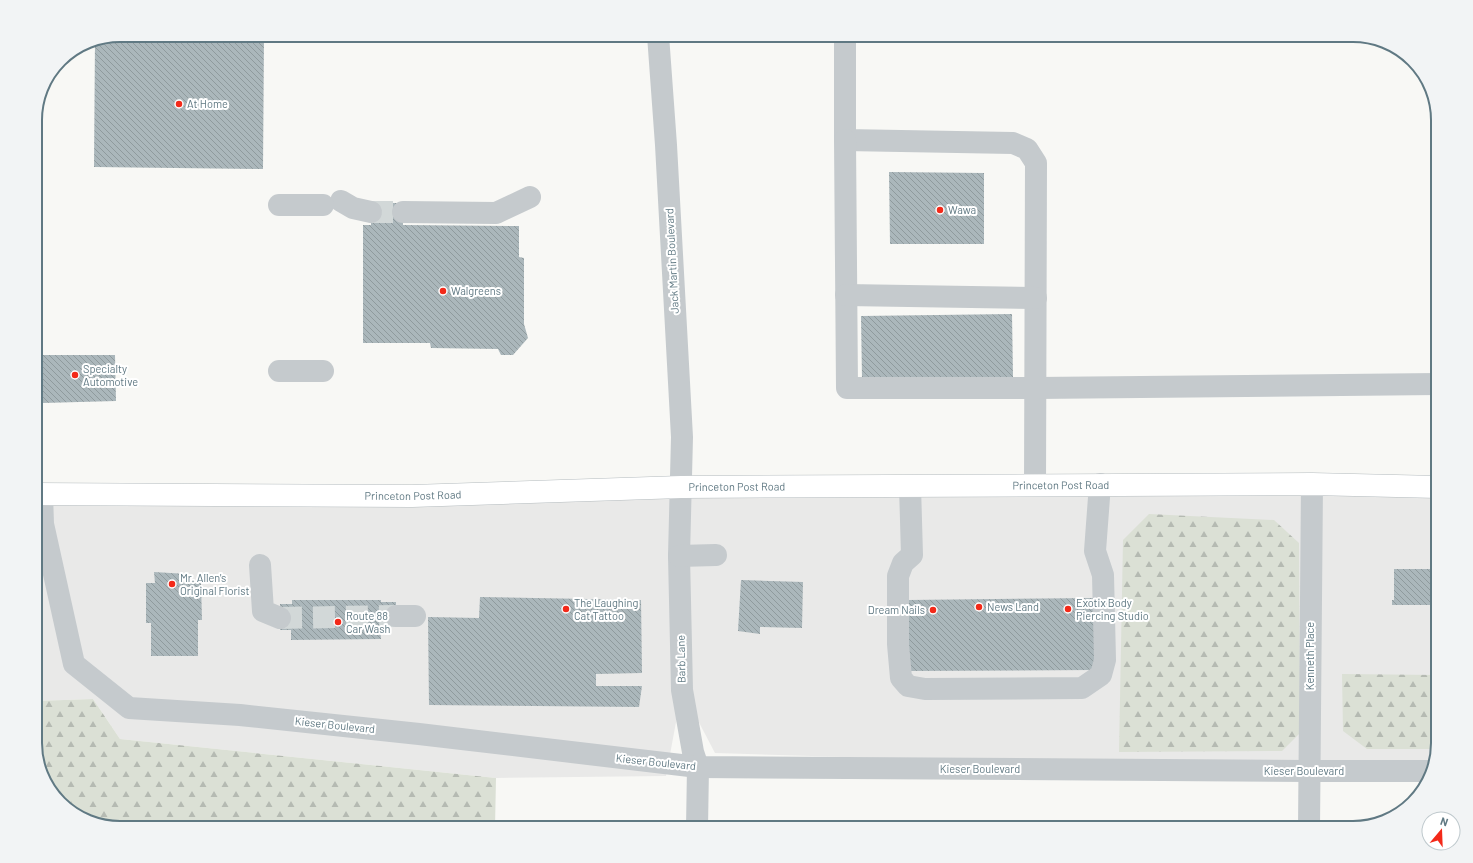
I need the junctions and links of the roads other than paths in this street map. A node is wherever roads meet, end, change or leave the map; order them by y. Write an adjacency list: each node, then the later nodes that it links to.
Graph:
1 (659, 42): 18 (street, Jack Martin Boulevard)
2 (845, 42): 3 (street)
3 (845, 140): 8 (street); 9 (street)
4 (530, 197): 7 (street)
5 (279, 204): 6 (street)
6 (372, 212)
7 (403, 212)
8 (846, 295): 9 (street); 13 (street)
9 (1036, 298): 13 (street)
10 (279, 371): 11 (street)
11 (323, 371)
12 (1431, 384): 13 (street)
13 (1036, 388): 16 (street)
14 (1100, 484): 15 (main road, Princeton Post Road); 16 (main road, Princeton Post Road); 17 (street)
15 (1312, 484): 19 (main road, Princeton Post Road); 27 (street, Kenneth Place)
16 (1035, 485): 17 (main road, Princeton Post Road)
17 (910, 486): 18 (main road, Princeton Post Road)
18 (681, 487): 20 (main road, Princeton Post Road); 23 (street, Barb Lane)
19 (1431, 487)
20 (42, 494)
21 (42, 516): 26 (street, Kieser Boulevard)
22 (716, 555): 23 (street)
23 (680, 556): 26 (street, Barb Lane)
24 (260, 565): 25 (street)
25 (280, 618)
26 (698, 767): 27 (street, Kieser Boulevard); 29 (street, Barb Lane)
27 (1310, 771): 28 (street, Kieser Boulevard); 30 (street, Kenneth Place)
28 (1426, 771)
29 (697, 821)
30 (1309, 821)

